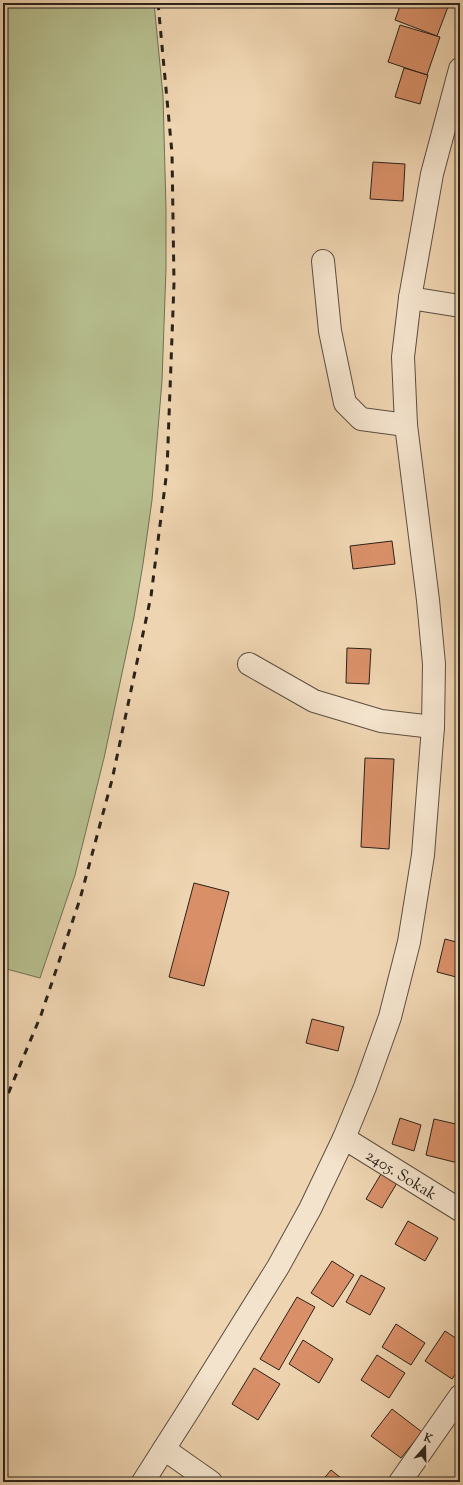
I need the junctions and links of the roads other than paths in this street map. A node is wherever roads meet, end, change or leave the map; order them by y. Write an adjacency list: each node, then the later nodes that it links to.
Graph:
1 (460, 69): 3 (street)
2 (323, 261): 5 (street)
3 (410, 298): 4 (street); 5 (street)
4 (460, 306)
5 (406, 425): 7 (street)
6 (249, 664): 7 (street)
7 (433, 727): 8 (street)
8 (344, 1138): 9 (street, 2405. Sokak); 11 (street)
9 (460, 1210)
10 (460, 1396): 14 (street)
11 (164, 1449): 12 (street); 13 (street)
12 (143, 1482)
13 (211, 1482)
14 (400, 1482)

